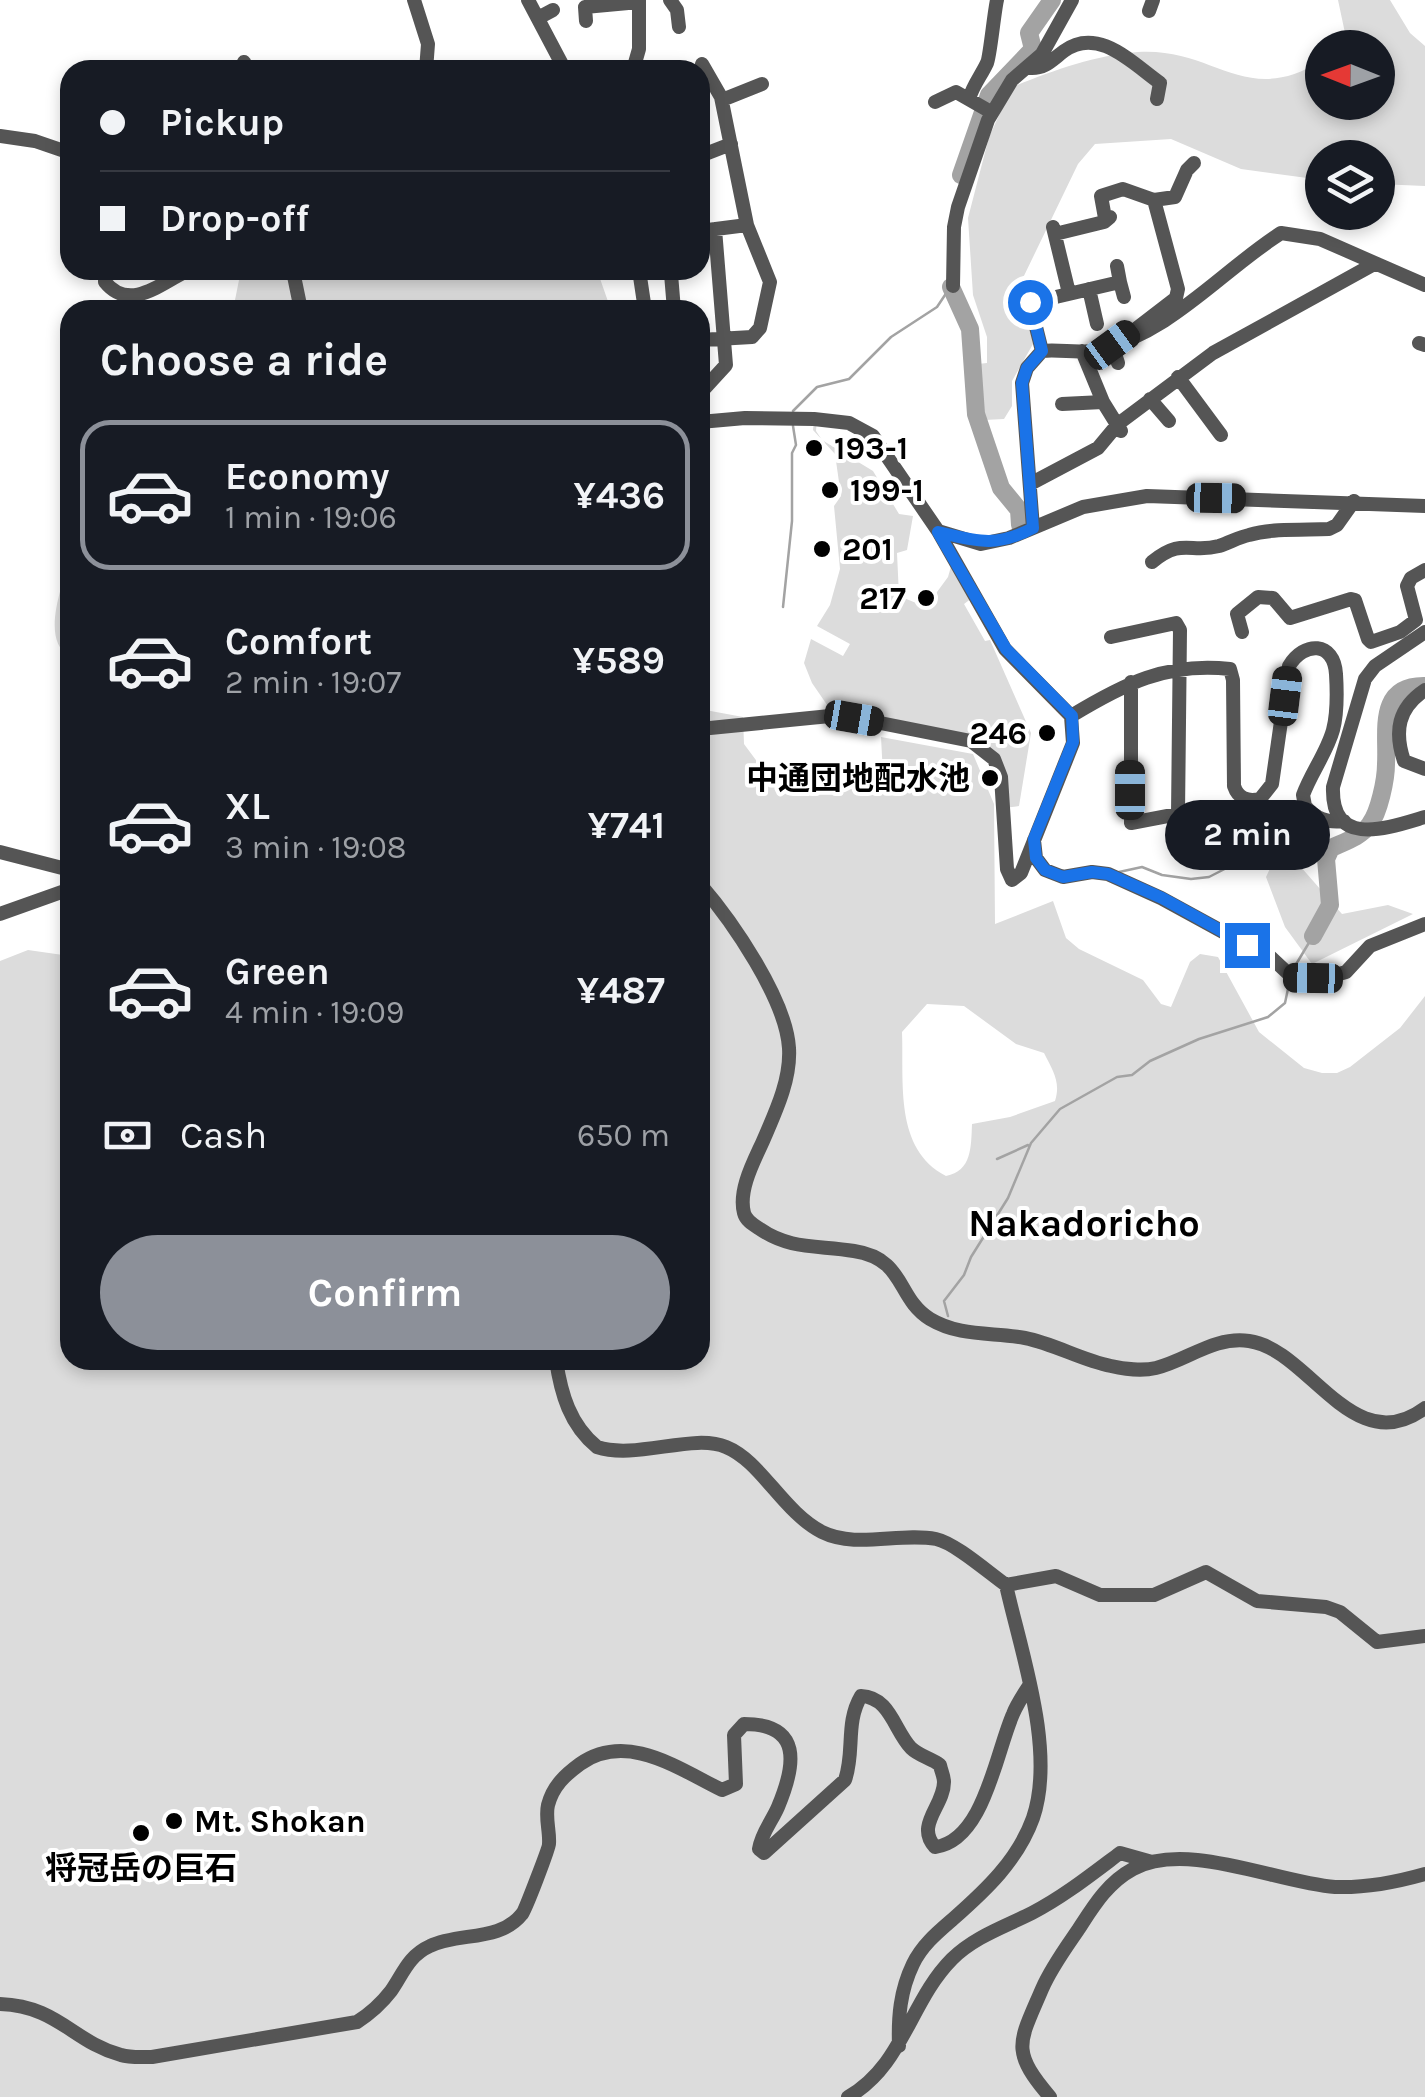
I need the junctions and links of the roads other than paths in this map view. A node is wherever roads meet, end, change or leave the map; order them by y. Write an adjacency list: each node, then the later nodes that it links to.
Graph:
1 (414, 0): 11 (street)
2 (528, 0): 9 (street)
3 (670, 0): 10 (street)
4 (997, 0): 17 (street)
5 (1072, 0): 14 (street)
6 (638, 1): 7 (street); 13 (street)
7 (585, 9)
8 (554, 10): 9 (street)
9 (538, 18): 12 (street)
10 (679, 27)
11 (427, 60)
12 (560, 60)
13 (636, 60)
14 (1029, 68): 18 (street); 21 (street)
15 (710, 78): 19 (street)
16 (762, 84): 19 (street)
17 (968, 99): 20 (street); 21 (street)
18 (1158, 99)
19 (722, 100): 23 (street)
20 (935, 102)
21 (992, 112): 34 (street)
22 (0, 136): 24 (street)
23 (731, 144): 25 (street); 28 (street)
24 (60, 149)
25 (710, 152)
26 (1194, 164): 27 (street)
27 (1154, 200): 37 (street); 42 (street)
28 (747, 225): 29 (street); 40 (street)
29 (710, 230)
30 (710, 243): 40 (street)
31 (1374, 264): 35 (street); 42 (street); 46 (street)
32 (105, 280): 33 (street)
33 (170, 280)
34 (953, 286)
35 (1425, 286)
36 (1089, 289): 37 (street); 38 (street); 39 (street)
37 (1070, 293): 43 (street)
38 (1124, 297)
39 (1093, 320)
40 (725, 338): 41 (street); 47 (street)
41 (710, 339)
42 (1112, 345): 44 (street); 45 (street)
43 (1042, 351): 44 (street); 55 (street)
44 (1082, 351): 49 (street)
45 (1118, 363)
46 (1178, 377): 48 (street); 54 (street)
47 (710, 382)
48 (1150, 399): 52 (street); 53 (street)
49 (1102, 402): 50 (street); 53 (street)
50 (1062, 404)
51 (710, 421): 59 (street)
52 (1169, 422)
53 (1120, 428): 55 (street)
54 (1221, 435)
55 (1030, 484): 58 (street)
56 (1354, 502): 57 (street); 58 (street); 60 (street)
57 (1425, 506)
58 (1033, 528): 59 (street)
59 (954, 551): 68 (street)
60 (1152, 562)
61 (1425, 570): 62 (street)
62 (1242, 632)
63 (1425, 632): 72 (street)
64 (1111, 636): 65 (street)
65 (1181, 667): 66 (street); 66 (street); 72 (street)
66 (1131, 682): 68 (street)
67 (1419, 694): 70 (street)
68 (1072, 716): 73 (street)
69 (710, 728): 73 (street)
70 (1425, 770)
71 (1425, 817): 72 (street)
72 (1357, 828)
73 (1034, 839): 79 (street)
74 (0, 852): 75 (street)
75 (60, 869)
76 (60, 893): 78 (street)
77 (710, 899): 81 (street)
78 (0, 914)
79 (1425, 924)
80 (558, 1370): 82 (street)
81 (1425, 1408)
82 (1006, 1585): 83 (street); 84 (street)
83 (1425, 1636)
84 (1029, 1686): 87 (street); 88 (street)
85 (1153, 1862): 86 (street); 88 (street); 90 (street)
86 (1425, 1874)
87 (0, 2004)
88 (899, 2046): 89 (street)
89 (848, 2097)
90 (1050, 2097)

